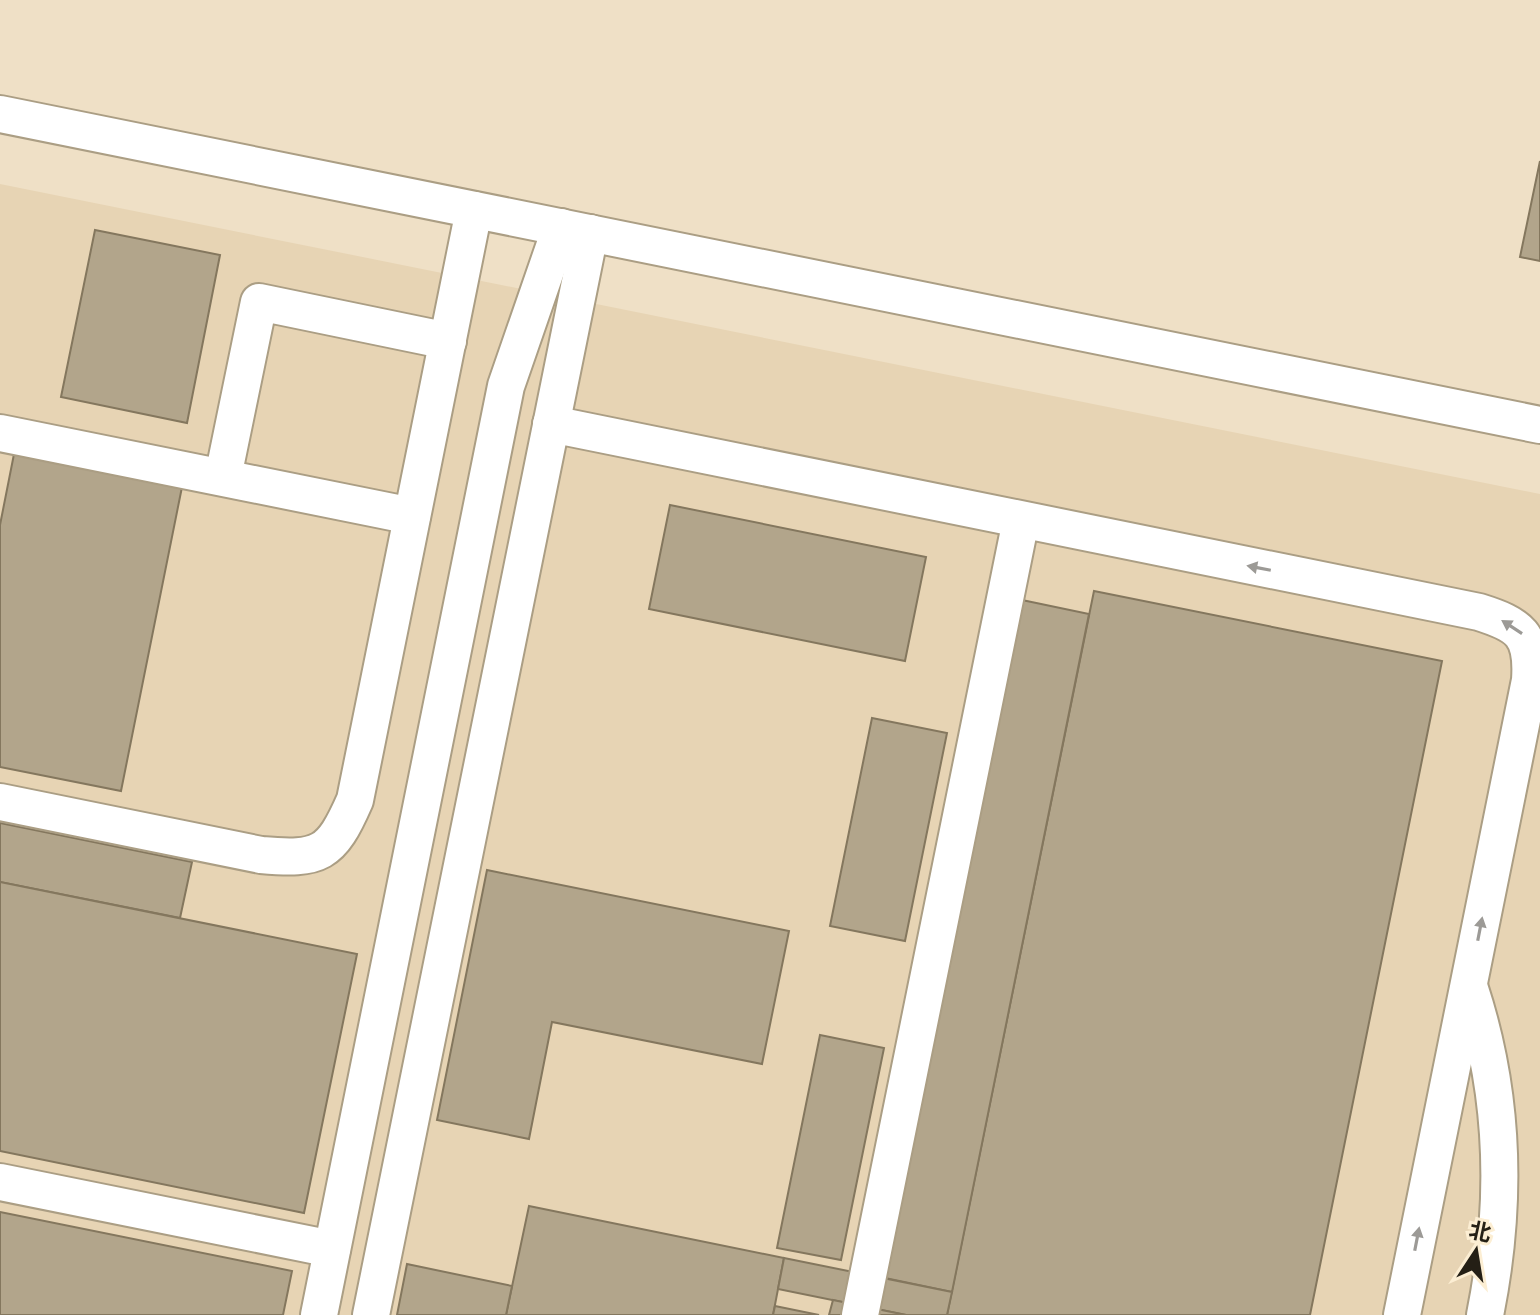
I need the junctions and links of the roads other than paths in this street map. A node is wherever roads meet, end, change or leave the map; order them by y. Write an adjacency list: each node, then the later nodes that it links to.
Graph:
1 (0, 114): 2 (street)
2 (474, 210): 3 (street); 4 (street)
3 (576, 230): 5 (street); 6 (street); 14 (street)
4 (448, 341): 8 (street); 9 (street)
5 (551, 424): 10 (street); 16 (street)
6 (1540, 425)
7 (0, 433): 8 (street)
8 (223, 477): 9 (street)
9 (412, 516): 11 (street)
10 (1021, 520): 12 (street, one-way to 10); 17 (street)
11 (0, 802)
12 (1468, 984): 18 (street, one-way to 12); 19 (street)
13 (0, 1182): 14 (street)
14 (332, 1249): 15 (street)
15 (319, 1315)
16 (371, 1315)
17 (860, 1315)
18 (1402, 1315)
19 (1485, 1315)

